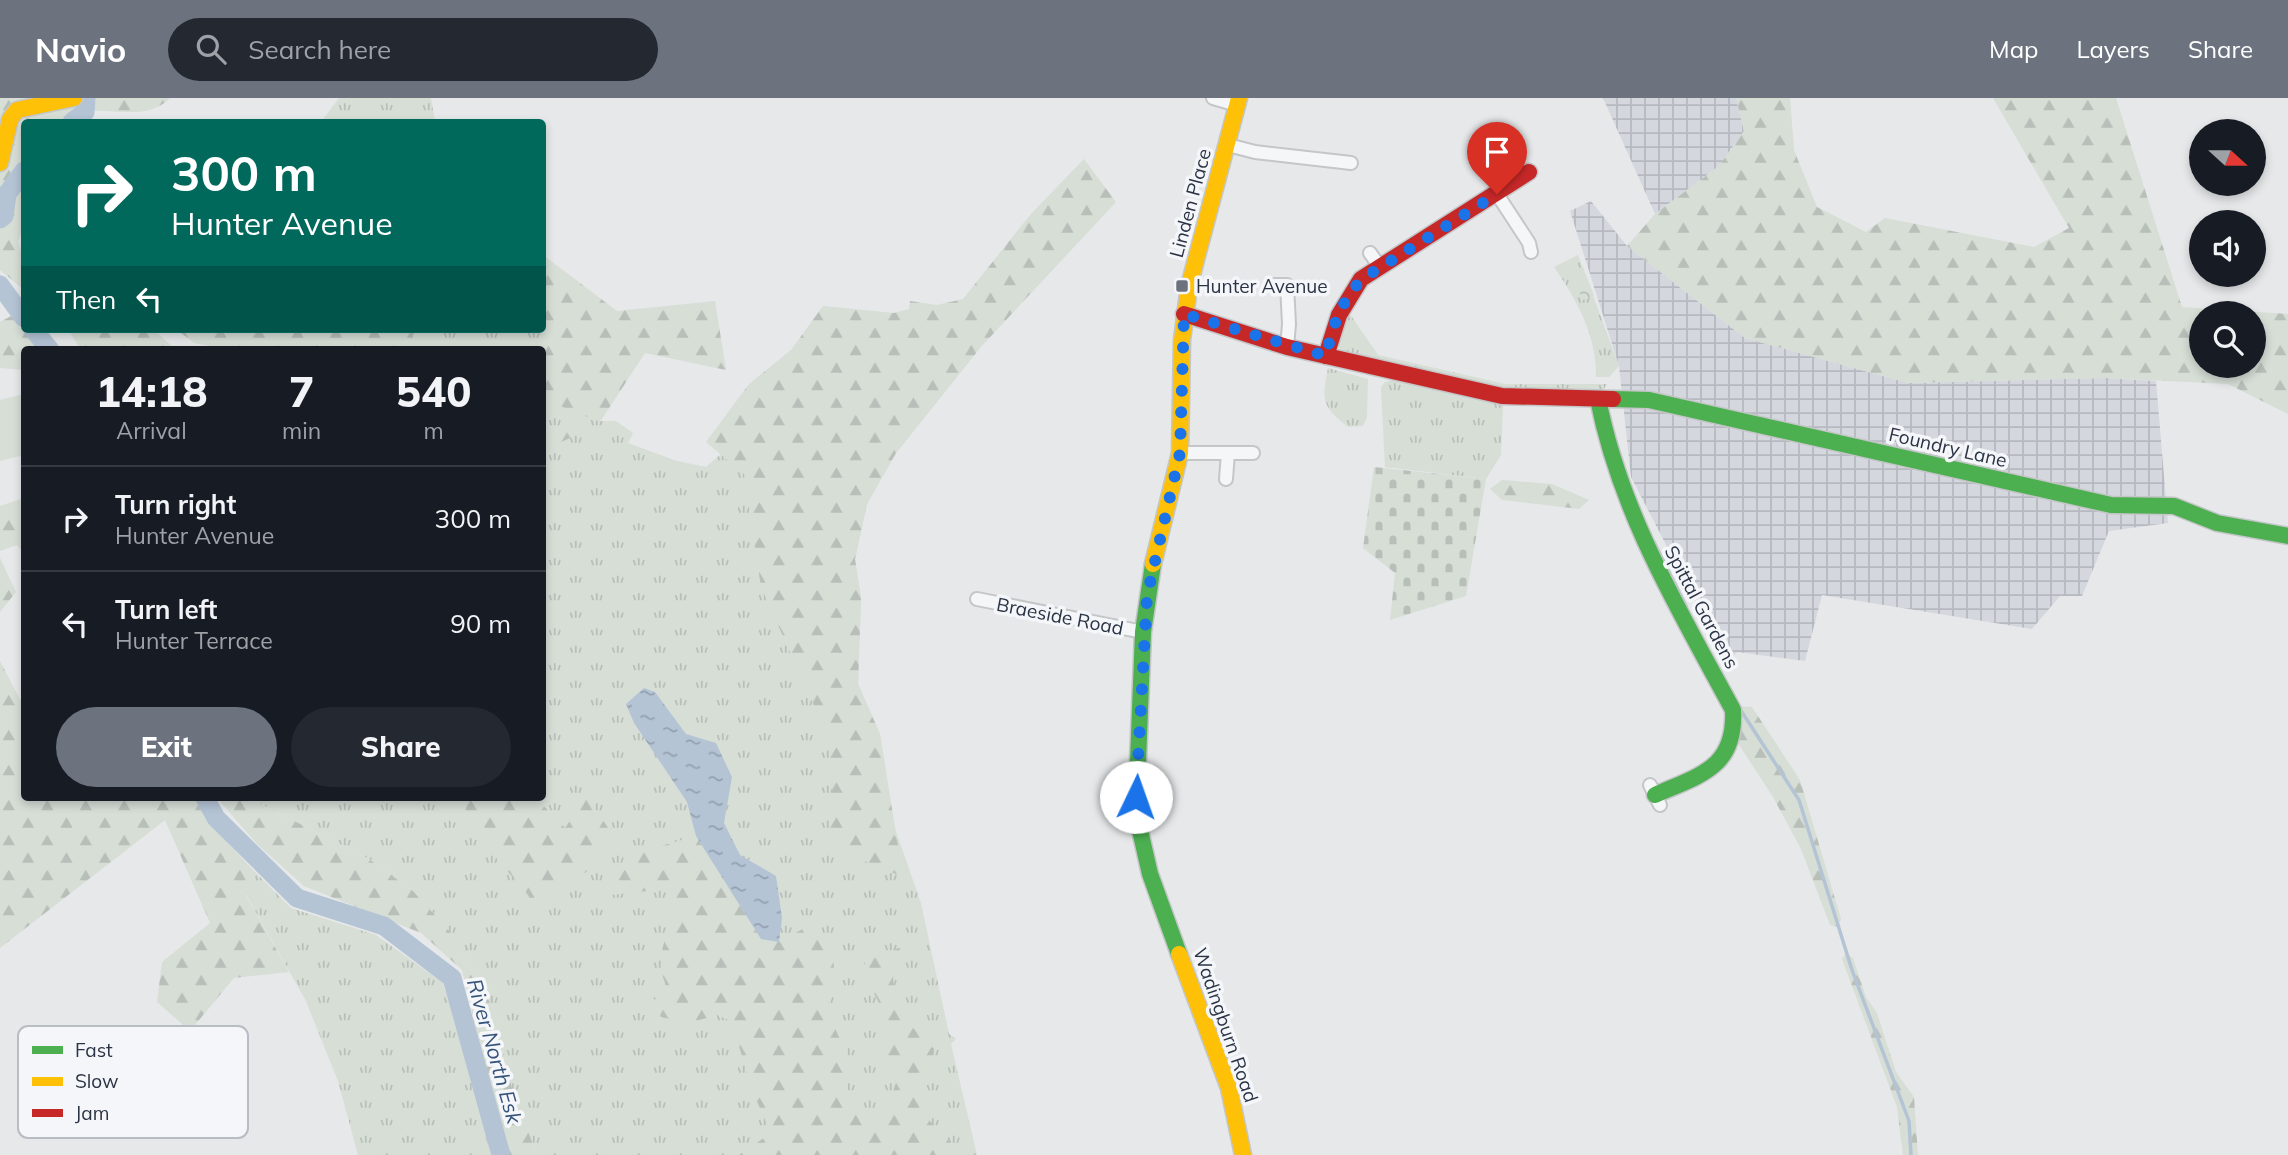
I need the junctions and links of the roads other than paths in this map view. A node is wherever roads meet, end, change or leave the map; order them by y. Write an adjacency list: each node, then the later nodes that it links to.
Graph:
1 (74, 98): 5 (street)
2 (1213, 98): 3 (street)
3 (1238, 102): 4 (street, Linden Place)
4 (1228, 145): 6 (street); 13 (street, Linden Place)
5 (0, 163)
6 (1346, 164)
7 (1529, 172): 8 (street)
8 (1497, 194): 10 (street); 11 (street)
9 (1370, 253): 11 (street)
10 (1531, 253)
11 (1380, 267): 15 (street)
12 (1275, 285): 14 (street)
13 (1184, 314): 14 (street); 17 (street, Linden Place)
14 (1287, 347): 15 (street)
15 (1326, 356): 16 (street)
16 (1598, 399): 21 (street, Foundry Lane); 24 (street, Spittal Gardens)
17 (1180, 453): 18 (street); 23 (street, Linden Place)
18 (1228, 453): 19 (street); 20 (street)
19 (1253, 453)
20 (1226, 479)
21 (2288, 536)
22 (977, 599): 23 (street, Braeside Road)
23 (1143, 632): 25 (street, Wadingburn Road)
24 (1655, 795)
25 (1243, 1155)

